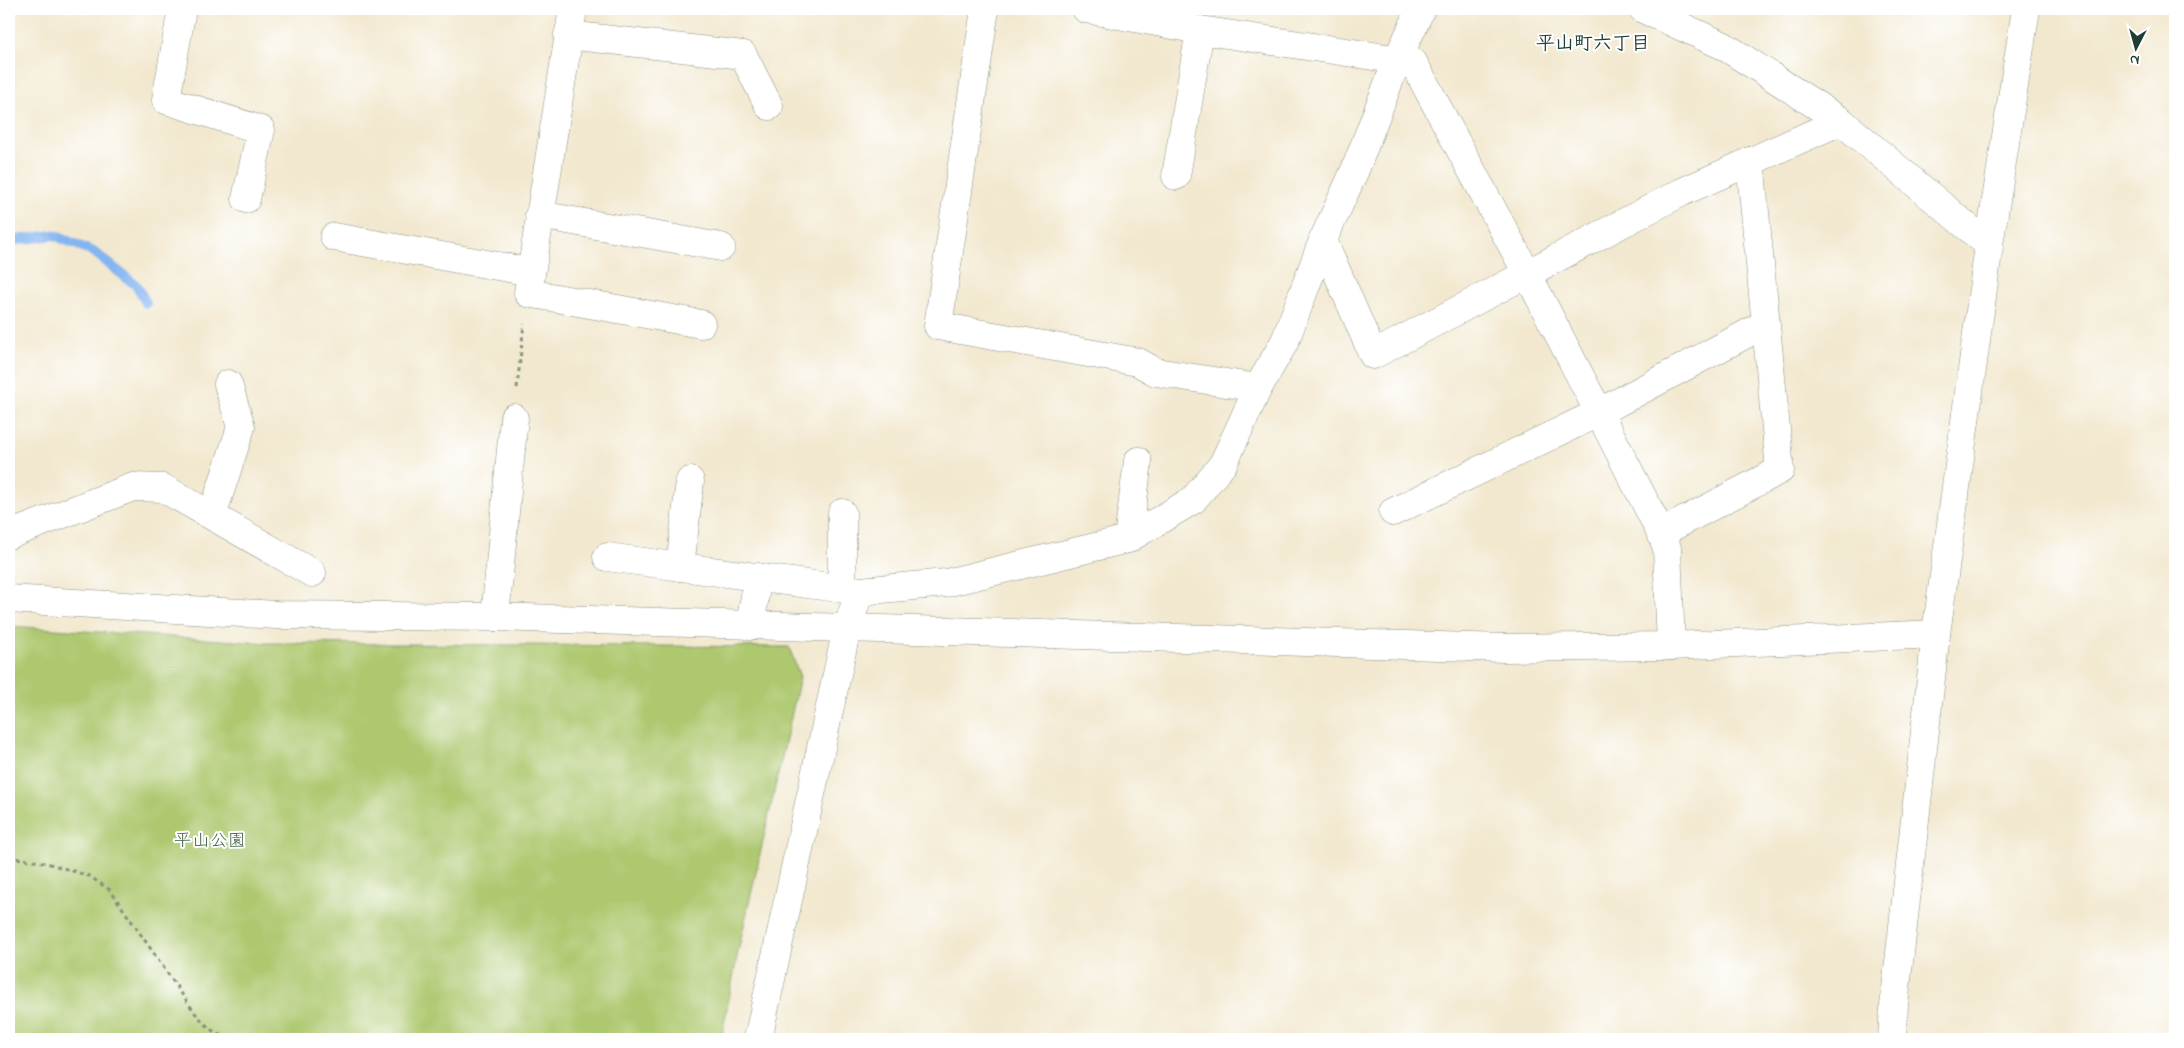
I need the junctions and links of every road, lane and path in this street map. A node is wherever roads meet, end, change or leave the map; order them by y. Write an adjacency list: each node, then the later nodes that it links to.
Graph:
1 (182, 9): 14 (street)
2 (985, 9): 25 (street)
3 (1086, 9): 8 (street)
4 (1421, 9): 9 (street)
5 (1643, 9): 11 (street)
6 (2026, 9): 18 (street)
7 (571, 22): 10 (street); 15 (street)
8 (1200, 30): 9 (street); 13 (street)
9 (1398, 58): 17 (street); 20 (street)
10 (769, 106)
11 (1840, 121): 12 (street); 18 (street)
12 (1750, 161): 20 (street); 23 (street)
13 (1176, 176)
14 (246, 199)
15 (540, 215): 19 (street); 21 (street)
16 (334, 237): 21 (street)
17 (1323, 240): 20 (street); 25 (street)
18 (1990, 245): 45 (street)
19 (721, 247)
20 (1528, 275): 26 (street)
21 (530, 283): 22 (street); 27 (path)
22 (702, 324)
23 (1765, 324): 26 (street); 33 (street)
24 (228, 384): 32 (street)
25 (1258, 388): 35 (street)
26 (1598, 413): 30 (street); 33 (street)
27 (514, 418): 42 (street)
28 (1138, 461): 35 (street)
29 (690, 481): 37 (street)
30 (1393, 512)
31 (842, 513): 40 (street)
32 (212, 516): 34 (street); 38 (street)
33 (1661, 533): 46 (street)
34 (9, 535)
35 (1128, 539): 40 (street)
36 (607, 557): 37 (street)
37 (680, 567): 39 (street)
38 (312, 573)
39 (758, 577): 40 (street); 43 (street)
40 (851, 590): 44 (street)
41 (9, 600): 42 (street)
42 (495, 617): 43 (street)
43 (750, 626): 44 (street)
44 (847, 628): 46 (street); 49 (street)
45 (1936, 634): 46 (street); 50 (street)
46 (1671, 646)
47 (9, 856): 48 (path)
48 (227, 1039)
49 (758, 1039)
50 (1892, 1039)

